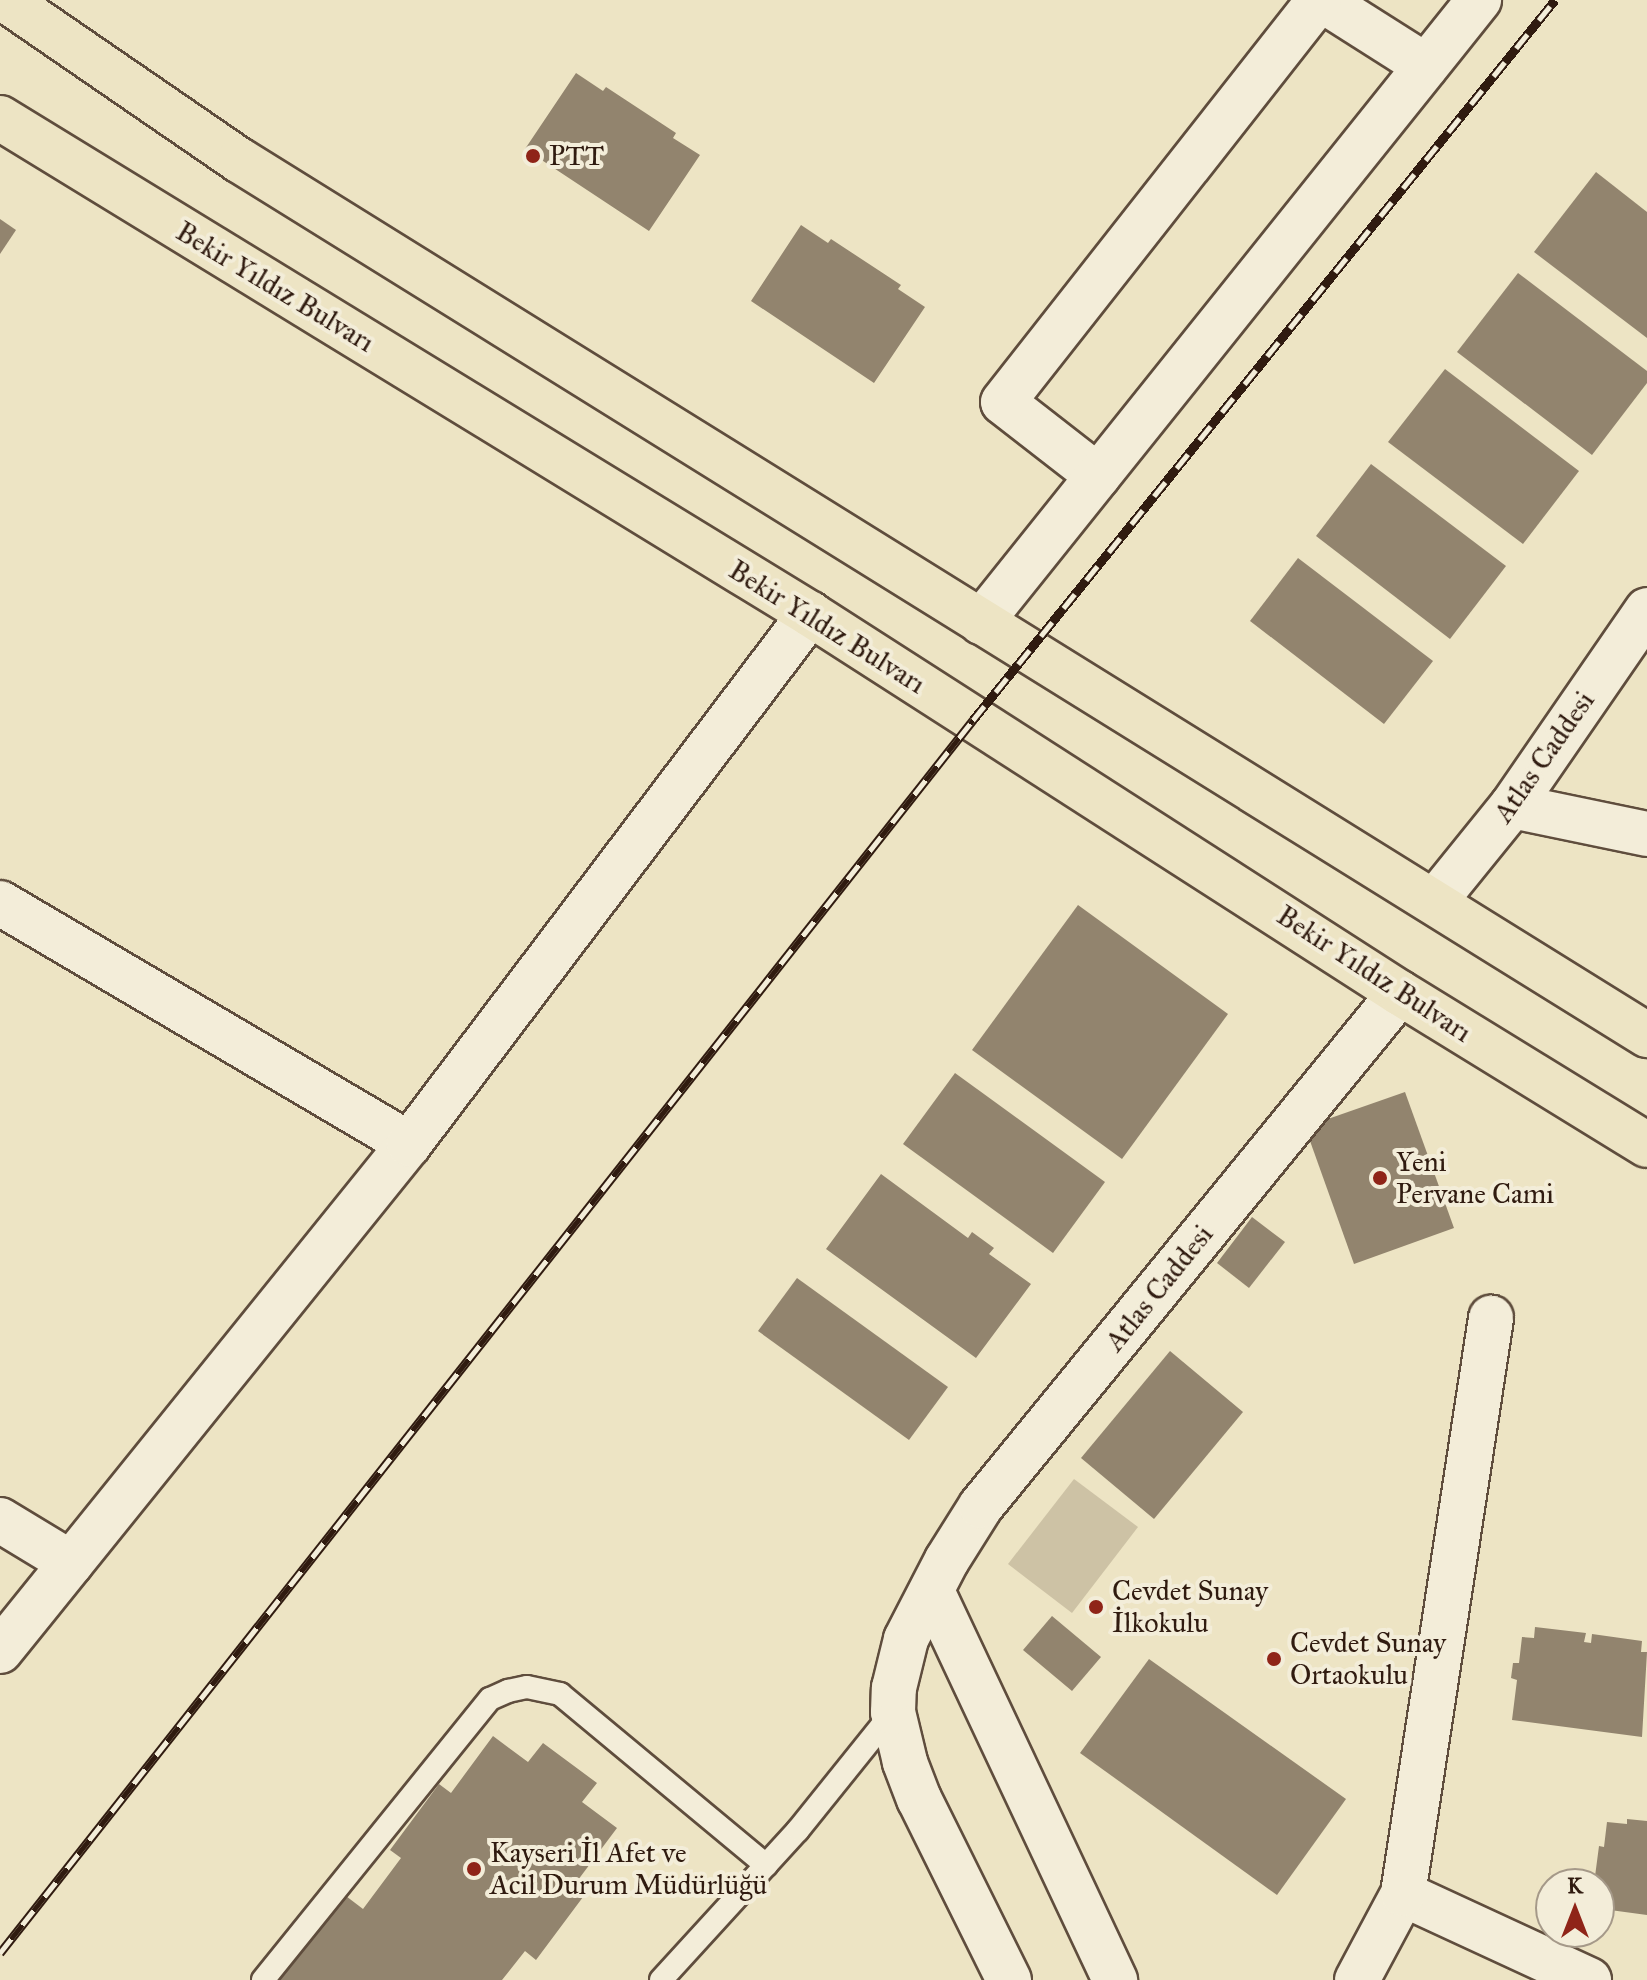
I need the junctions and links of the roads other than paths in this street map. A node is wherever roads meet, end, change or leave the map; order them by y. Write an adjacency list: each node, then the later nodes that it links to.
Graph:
1 (6, 0): 9 (main road)
2 (1320, 0): 4 (street); 6 (street)
3 (1479, 0): 4 (street)
4 (1426, 66): 6 (street)
5 (0, 118): 8 (main road, Bekir Yıldız Bulvarı)
6 (1098, 476): 9 (street)
7 (1647, 610): 10 (street, Atlas Caddesi)
8 (810, 614): 14 (main road, Bekir Yıldız Bulvarı); 16 (street)
9 (981, 622): 12 (main road)
10 (1512, 806): 11 (street); 12 (street, Atlas Caddesi)
11 (1647, 834)
12 (1435, 901): 15 (main road)
13 (0, 903): 16 (street)
14 (1400, 993): 17 (main road, Bekir Yıldız Bulvarı); 21 (street, Atlas Caddesi)
15 (1647, 1035)
16 (409, 1144): 20 (street)
17 (1647, 1145)
18 (1491, 1318): 25 (street)
19 (0, 1520): 20 (street)
20 (71, 1563): 22 (street)
21 (933, 1593): 23 (street, Atlas Caddesi); 29 (street)
22 (0, 1651)
23 (893, 1712): 24 (lane); 28 (street, Atlas Caddesi)
24 (766, 1865): 26 (lane); 27 (lane)
25 (1403, 1894): 30 (street); 31 (street)
26 (263, 1980)
27 (661, 1980)
28 (1009, 1980)
29 (1115, 1980)
30 (1357, 1980)
31 (1589, 1980)

